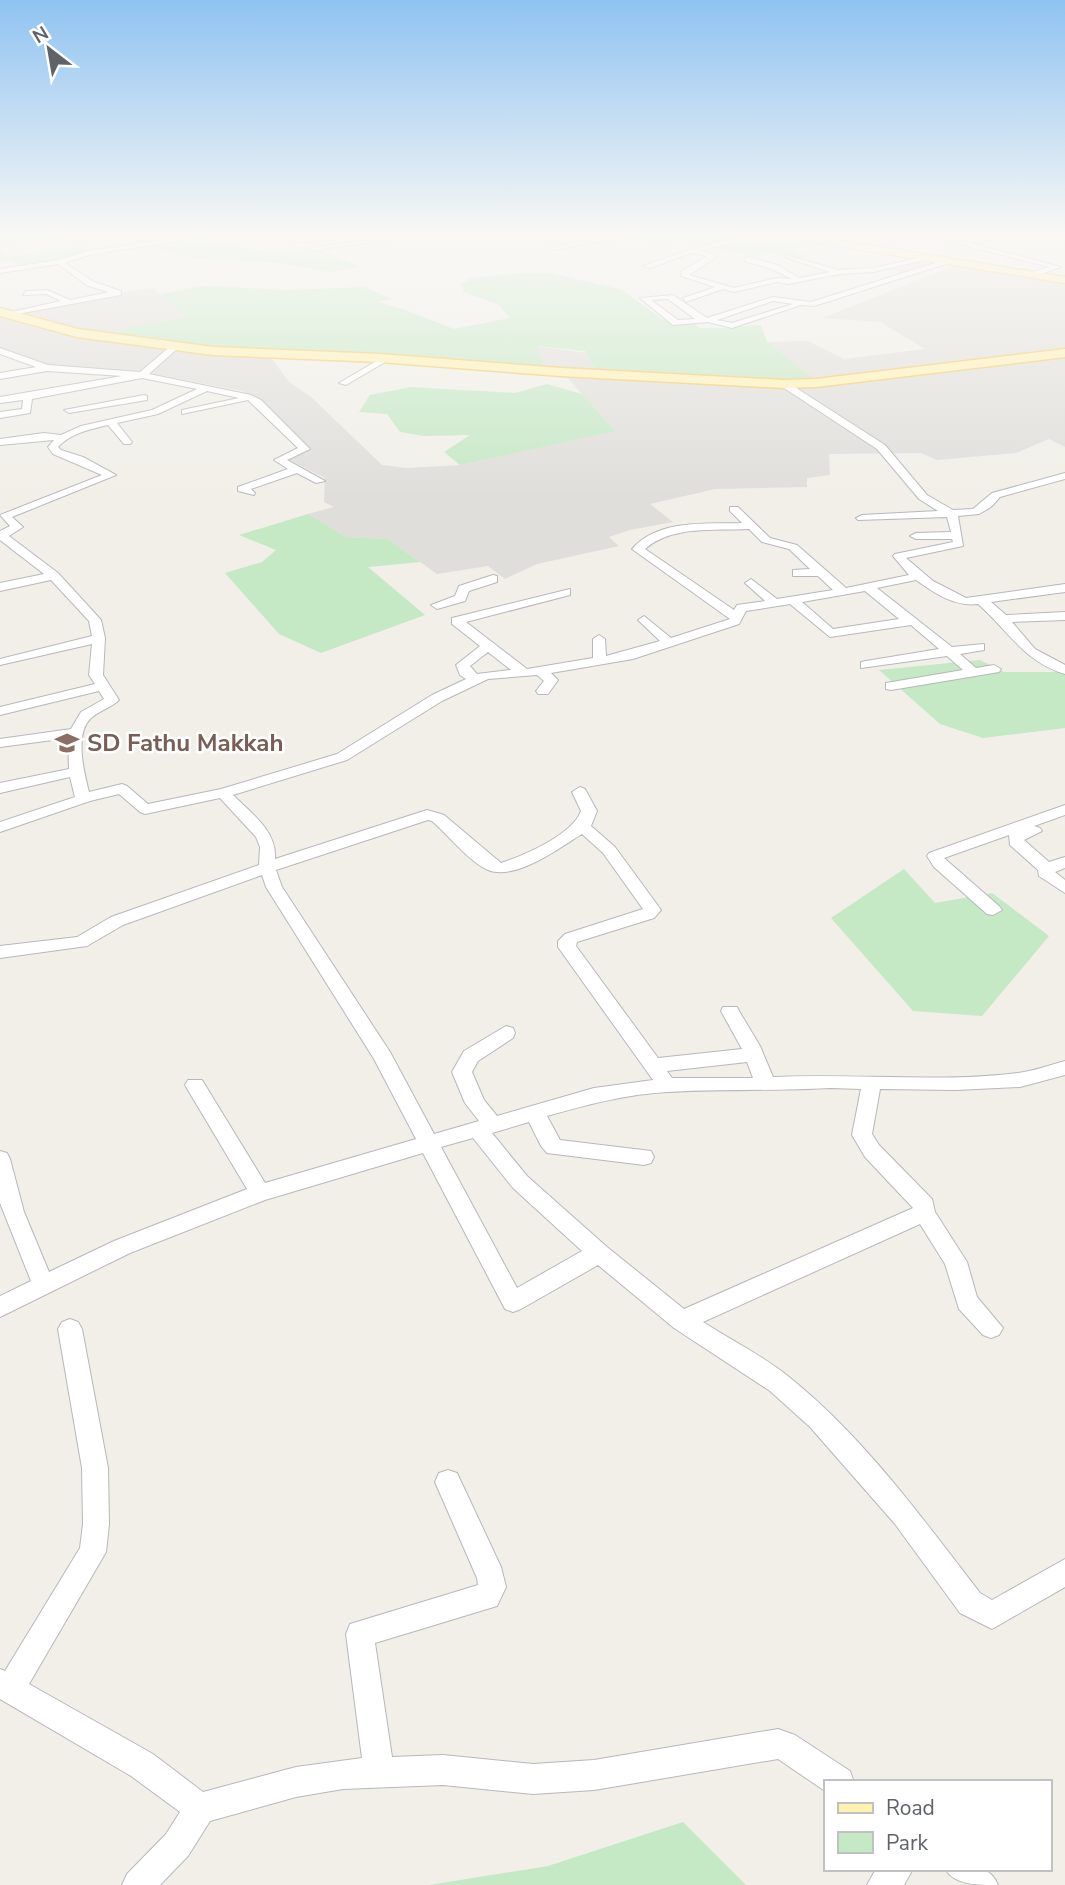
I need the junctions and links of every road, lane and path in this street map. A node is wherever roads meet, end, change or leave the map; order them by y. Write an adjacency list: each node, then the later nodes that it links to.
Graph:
1 (36, 322): 4 (main road)
2 (711, 322): 3 (street)
3 (744, 322)
4 (175, 347): 7 (main road); 11 (street)
5 (2, 352): 8 (street)
6 (1065, 353): 15 (main road)
7 (388, 358): 14 (street); 15 (main road)
8 (30, 362): 9 (street); 10 (street)
9 (0, 367)
10 (47, 369): 11 (street); 12 (street)
11 (142, 375): 13 (street); 16 (street)
12 (0, 376)
13 (153, 378): 17 (street); 19 (street)
14 (343, 383)
15 (785, 384): 37 (street)
16 (74, 388): 18 (street); 22 (street)
17 (205, 389): 20 (street); 24 (street)
18 (28, 397): 21 (street); 26 (street)
19 (144, 398): 22 (street); 24 (street)
20 (251, 398): 25 (street); 32 (street)
21 (0, 400)
22 (93, 407): 23 (street)
23 (69, 410)
24 (154, 412): 27 (street)
25 (186, 412)
26 (0, 415)
27 (111, 422): 29 (street); 31 (street)
28 (62, 425): 29 (street)
29 (67, 437): 30 (street); 40 (street)
30 (0, 442)
31 (127, 442)
32 (298, 469): 34 (street); 35 (street)
33 (1065, 476): 37 (street)
34 (320, 481)
35 (250, 493)
36 (734, 509): 39 (street)
37 (952, 514): 38 (street); 41 (street)
38 (862, 518)
39 (752, 527): 43 (street); 60 (street)
40 (1, 535): 45 (street)
41 (957, 535): 42 (street); 46 (street)
42 (916, 536)
43 (822, 572): 44 (street); 53 (street)
44 (797, 573)
45 (54, 576): 49 (street); 65 (street)
46 (919, 576): 50 (street); 55 (street)
47 (493, 579): 63 (street)
48 (751, 583): 56 (street)
49 (0, 587)
50 (868, 587): 53 (street); 64 (street)
51 (1065, 588): 55 (street)
52 (566, 592): 63 (street)
53 (843, 592): 54 (street)
54 (794, 601): 56 (street); 64 (street)
55 (982, 601): 61 (street)
56 (774, 602): 60 (street)
57 (1036, 606): 59 (street)
58 (1065, 616): 59 (street)
59 (1046, 617): 61 (street)
60 (738, 618): 67 (street)
61 (1003, 619): 76 (street)
62 (644, 620): 67 (street)
63 (456, 621): 68 (street)
64 (914, 621): 70 (street)
65 (99, 638): 72 (street); 80 (street)
66 (599, 639): 71 (street)
67 (671, 644): 71 (street)
68 (488, 646): 78 (street); 79 (street)
69 (979, 647): 70 (street)
70 (949, 652): 73 (street); 77 (street)
71 (600, 659): 75 (street)
72 (4, 662)
73 (866, 665)
74 (994, 669): 77 (street)
75 (540, 670): 78 (street); 82 (street)
76 (1065, 670)
77 (973, 672): 81 (street)
78 (524, 673): 79 (street)
79 (475, 679): 89 (street)
80 (102, 686): 83 (street); 84 (street)
81 (891, 686)
82 (543, 691)
83 (0, 711)
84 (78, 732): 85 (street); 86 (street)
85 (0, 743)
86 (75, 772): 87 (street); 90 (street)
87 (0, 788)
88 (580, 792): 94 (street)
89 (223, 793): 90 (street); 96 (street)
90 (84, 799): 93 (street)
91 (1065, 810): 99 (street)
92 (1065, 820): 97 (street)
93 (0, 827)
94 (583, 827): 96 (street); 104 (street)
95 (1065, 862): 97 (street)
96 (267, 867): 100 (street); 112 (street)
97 (1047, 869): 98 (street)
98 (1065, 888)
99 (993, 910)
100 (0, 952)
101 (730, 1011): 103 (street)
102 (506, 1033): 111 (street)
103 (754, 1055): 104 (street); 109 (street)
104 (654, 1065): 108 (street)
105 (1065, 1068): 106 (street)
106 (872, 1081): 109 (street); 116 (street)
107 (195, 1085): 115 (street)
108 (667, 1085): 109 (street); 110 (street)
109 (766, 1085)
110 (534, 1111): 111 (street); 113 (street)
111 (486, 1127): 112 (street); 118 (street)
112 (429, 1145): 115 (street); 118 (street)
113 (644, 1157)
114 (0, 1159): 117 (street)
115 (260, 1193): 119 (street)
116 (924, 1213): 121 (street); 122 (street)
117 (7, 1214): 119 (street)
118 (599, 1254): 121 (street)
119 (43, 1284): 120 (street)
120 (0, 1307)
121 (682, 1321): 125 (street)
122 (991, 1328)
123 (71, 1329): 126 (street)
124 (448, 1482): 127 (street)
125 (1065, 1572)
126 (6, 1685): 129 (street)
127 (379, 1771): 128 (street); 129 (street)
128 (836, 1780)
129 (200, 1808): 132 (street)
130 (895, 1871): 133 (street)
131 (964, 1871): 134 (street)
132 (138, 1885)
133 (883, 1885)
134 (982, 1885)

